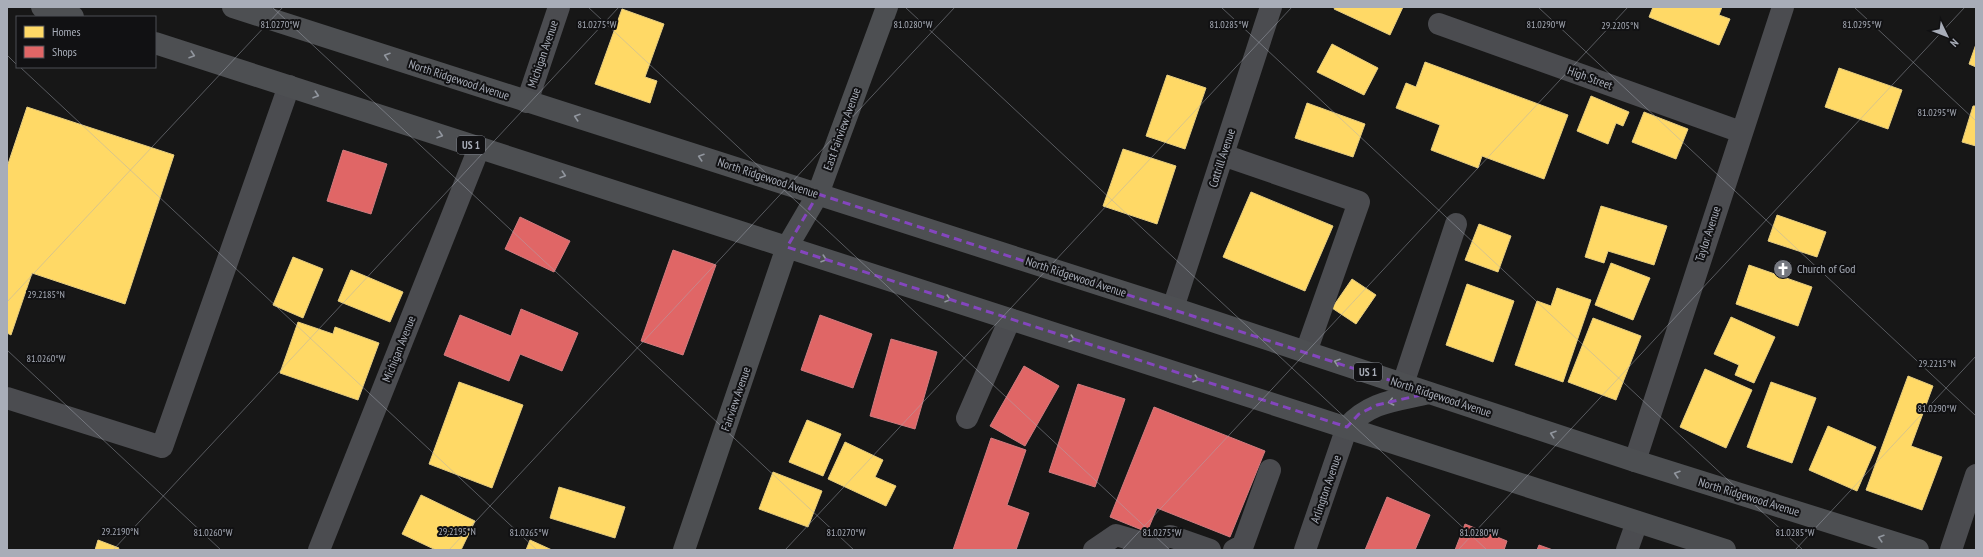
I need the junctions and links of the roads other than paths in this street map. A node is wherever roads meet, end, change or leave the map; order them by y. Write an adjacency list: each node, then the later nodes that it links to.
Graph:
1 (42, 7): 8 (main road)
2 (233, 7): 7 (main road, North Ridgewood Avenue / US 1)
3 (559, 7): 12 (street, Michigan Avenue)
4 (886, 7): 16 (main road, East Fairview Avenue)
5 (1271, 7): 15 (street, Cottrill Avenue)
6 (1783, 7): 13 (street, Taylor Avenue)
7 (258, 11): 12 (main road, North Ridgewood Avenue / US 1, one-way to 7)
8 (70, 16)
9 (1439, 24): 13 (street, High Street)
10 (156, 43): 11 (main road, US 1, one-way to 11)
11 (289, 86): 14 (main road, US 1, one-way to 14); 24 (street)
12 (527, 102): 16 (main road, North Ridgewood Avenue / US 1, one-way to 12)
13 (1741, 132): 27 (street, Taylor Avenue)
14 (479, 148): 18 (main road, US 1, one-way to 18); 31 (street, Michigan Avenue)
15 (1223, 156): 19 (street, Cottrill Avenue); 21 (street)
16 (818, 194): 18 (main road, East Fairview Avenue); 19 (main road, North Ridgewood Avenue / US 1)
17 (1456, 224): 22 (street)
18 (787, 247): 20 (main road, US 1, one-way to 20); 32 (main road, Fairview Avenue)
19 (1173, 308): 21 (main road, North Ridgewood Avenue / US 1)
20 (1010, 319): 25 (street); 26 (main road, US 1, one-way to 26)
21 (1306, 352): 22 (main road, North Ridgewood Avenue / US 1, one-way to 21)
22 (1403, 384): 23 (main road, North Ridgewood Avenue / US 1)
23 (1428, 393): 26 (main road, one-way to 26); 27 (main road, North Ridgewood Avenue / US 1, one-way to 23)
24 (7, 398)
25 (967, 418)
26 (1346, 427): 30 (main road, US 1); 36 (street, Arlington Avenue)
27 (1635, 461): 39 (main road, North Ridgewood Avenue / US 1, one-way to 27)
28 (1270, 470): 35 (street)
29 (1975, 480): 40 (street)
30 (1637, 522): 37 (street); 38 (main road, US 1)
31 (319, 550)
32 (684, 550)
33 (1094, 550): 34 (street)
34 (1210, 550)
35 (1234, 550)
36 (1305, 550)
37 (1627, 550)
38 (1725, 550)
39 (1918, 550)
40 (1951, 550)

